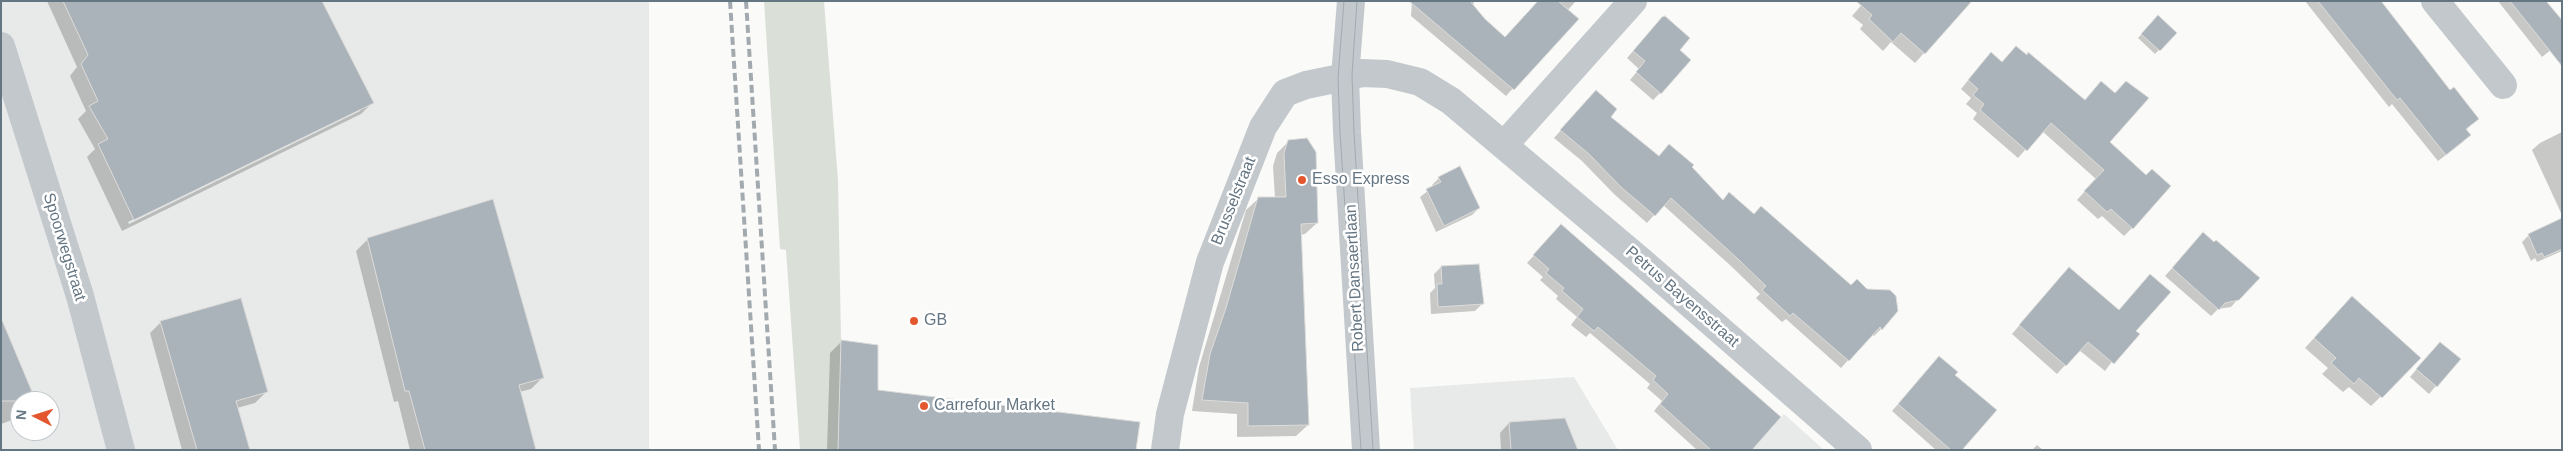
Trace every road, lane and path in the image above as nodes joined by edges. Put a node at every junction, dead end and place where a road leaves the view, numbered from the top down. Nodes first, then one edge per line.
1 (1351, 1) edge
2 (1633, 1) edge
3 (2435, 1) edge
4 (1, 46) edge
5 (1345, 76) junction
6 (2503, 85) dead end
7 (1504, 145) junction
8 (121, 450) edge
9 (1165, 450) edge
10 (1366, 450) edge
11 (1858, 450) edge

1 - 5 street
2 - 7 street
3 - 6 street
4 - 8 street, Spoorwegstraat
5 - 7 street, Petrus Bayensstraat
5 - 9 street, Brusselstraat
5 - 10 street, Robert Dansaertlaan
7 - 11 street, Petrus Bayensstraat

